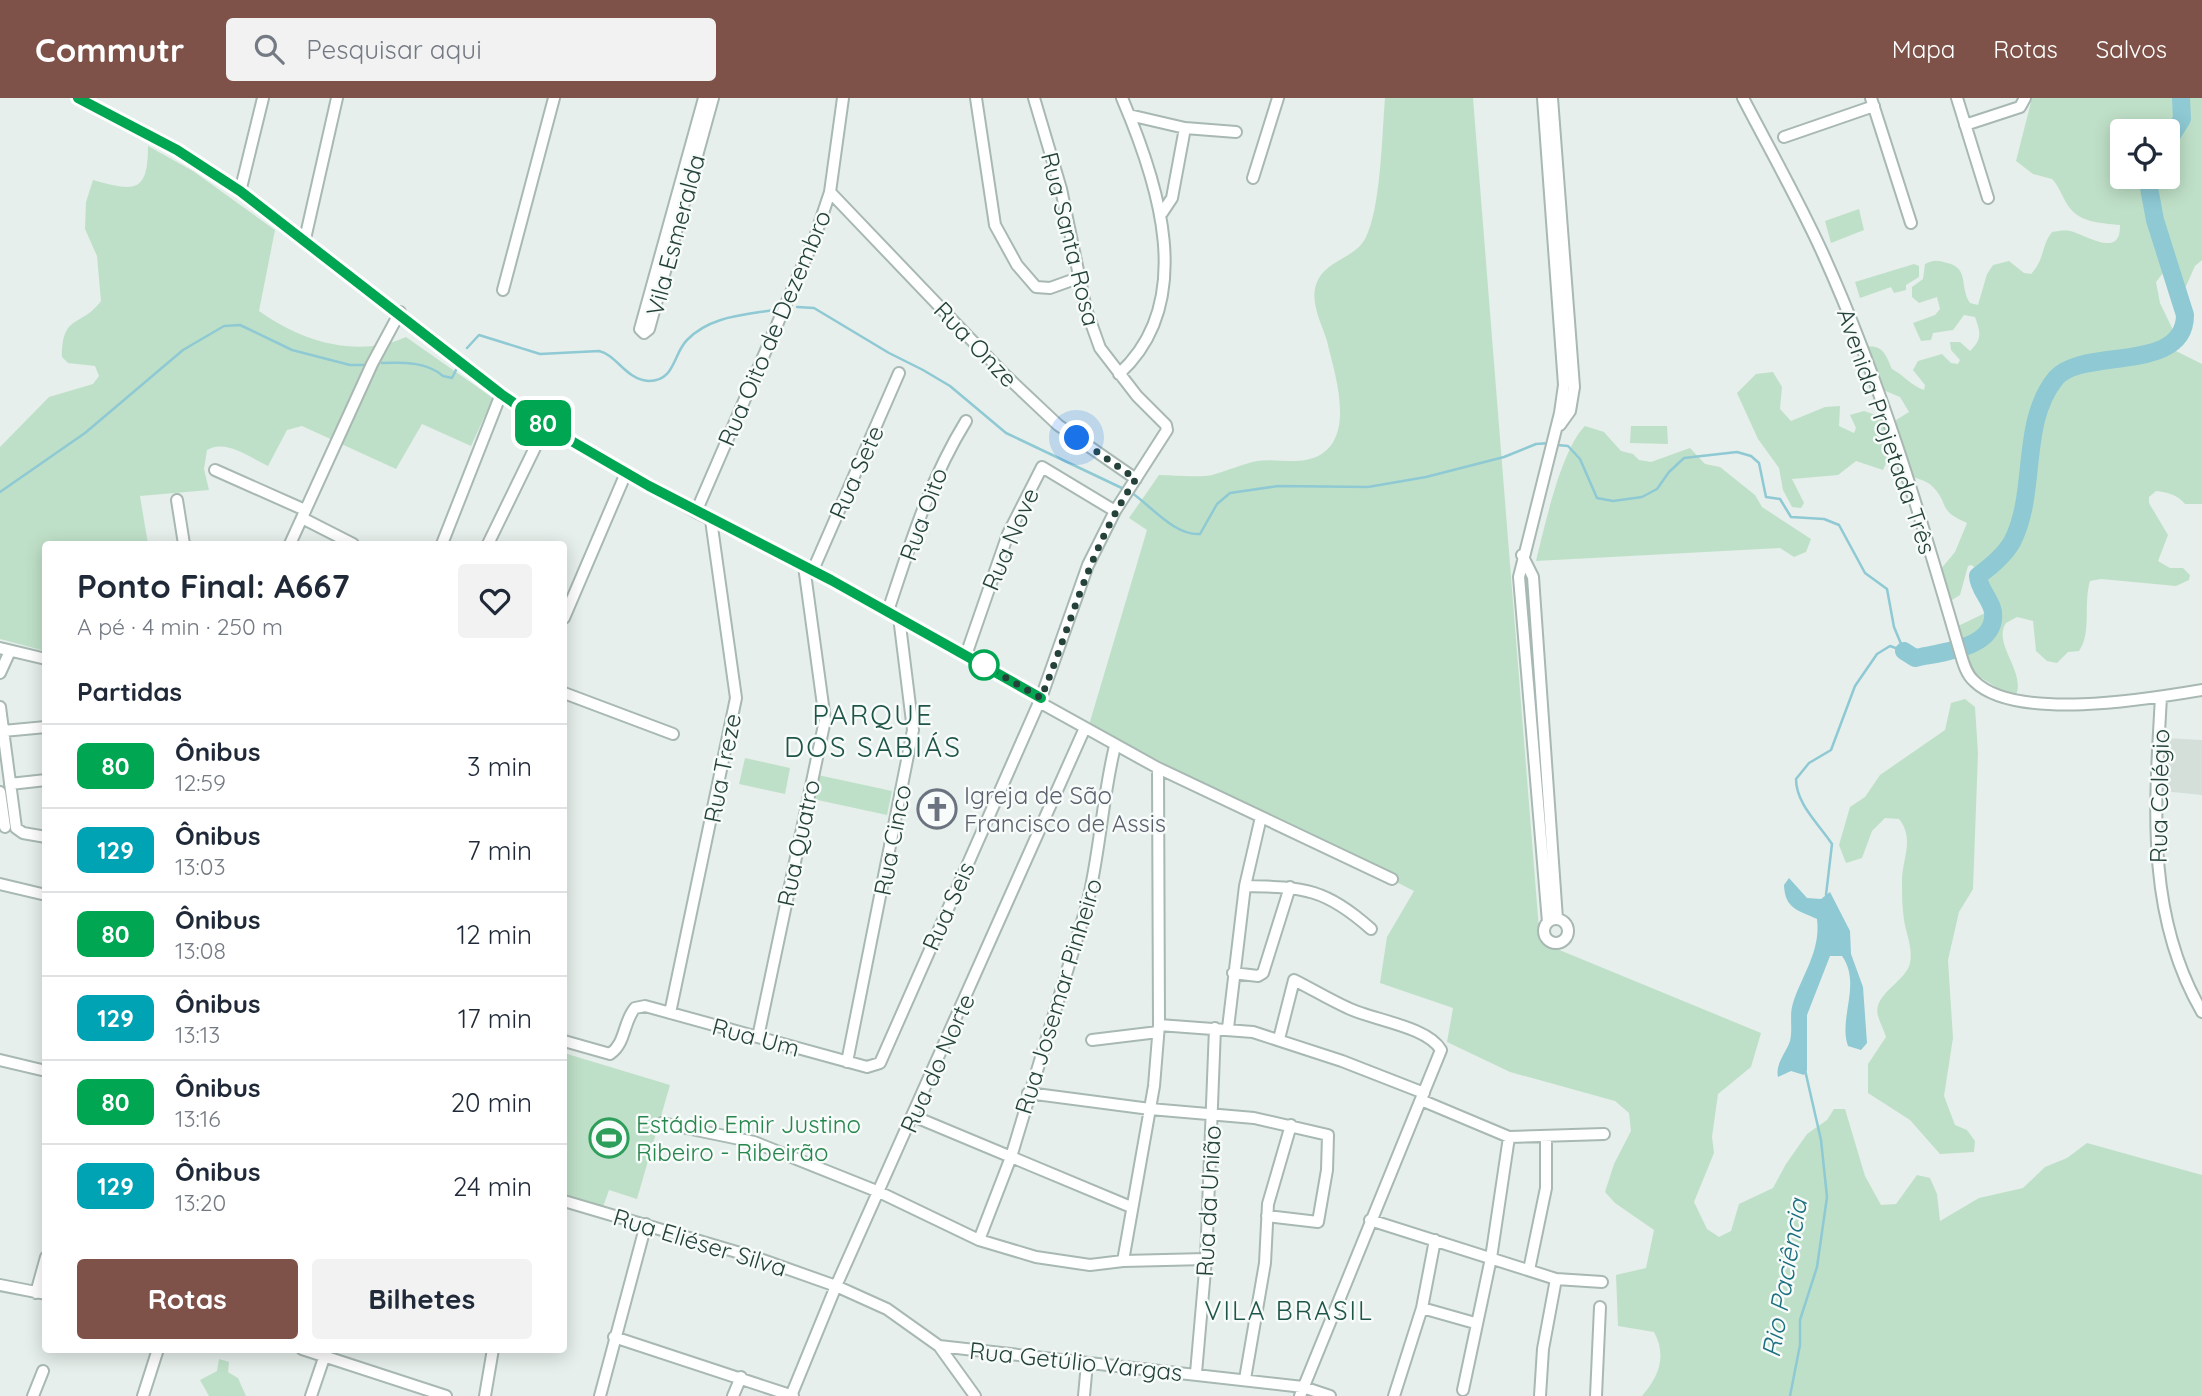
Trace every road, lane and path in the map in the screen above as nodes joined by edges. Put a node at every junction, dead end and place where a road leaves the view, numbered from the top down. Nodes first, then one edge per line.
1 (78, 98) edge
2 (263, 98) edge
3 (337, 98) edge
4 (554, 98) edge
5 (704, 98) edge
6 (713, 98) edge
7 (843, 98) edge
8 (976, 98) edge
9 (1034, 98) edge
10 (1122, 98) edge
11 (1278, 98) edge
12 (1543, 98) edge
13 (1552, 98) edge
14 (1743, 98) edge
15 (1957, 98) edge
16 (2025, 98) edge
17 (1872, 102) edge
18 (1129, 115) junction
19 (1965, 125) junction
20 (1185, 128) junction
21 (1236, 132) dead end
22 (1784, 137) dead end
23 (1553, 169) junction
24 (1253, 178) dead end
25 (240, 191) junction
26 (830, 192) junction
27 (1988, 198) dead end
28 (1162, 213) junction
29 (1911, 223) dead end
30 (305, 239) junction
31 (1078, 278) junction
32 (503, 290) dead end
33 (400, 312) junction
34 (899, 373) dead end
35 (1119, 374) junction
36 (501, 394) junction
37 (966, 421) dead end
38 (546, 425) junction
39 (215, 470) dead end
40 (626, 473) junction
41 (1134, 483) junction
42 (177, 500) dead end
43 (1115, 511) junction
44 (696, 512) junction
45 (303, 514) junction
46 (711, 520) junction
47 (184, 541) edge
48 (291, 541) edge
49 (348, 541) edge
50 (443, 541) edge
51 (489, 541) edge
52 (808, 568) junction
53 (567, 611) edge
54 (888, 611) junction
55 (899, 617) junction
56 (5, 649) edge
57 (966, 654) junction
58 (42, 659) edge
59 (0, 673) edge
60 (2202, 690) edge
61 (567, 694) edge
62 (2161, 697) junction
63 (1040, 700) junction
64 (0, 707) edge
65 (42, 727) edge
66 (1084, 730) junction
67 (3, 731) junction
68 (674, 734) dead end
69 (1115, 746) junction
70 (1158, 768) junction
71 (42, 780) edge
72 (10, 784) junction
73 (0, 800) edge
74 (1261, 817) junction
75 (5, 827) dead end
76 (42, 836) edge
77 (1392, 879) dead end
78 (0, 884) edge
79 (1245, 886) junction
80 (1290, 887) junction
81 (42, 894) edge
82 (1553, 920) dead end
83 (1371, 929) dead end
84 (1233, 973) junction
85 (2202, 1012) edge
86 (670, 1013) junction
87 (1158, 1028) junction
88 (1215, 1028) junction
89 (1228, 1028) junction
90 (758, 1037) junction
91 (1279, 1039) junction
92 (1092, 1040) dead end
93 (567, 1042) edge
94 (0, 1060) edge
95 (847, 1062) junction
96 (867, 1067) joint
97 (42, 1070) edge
98 (1028, 1093) junction
99 (1422, 1097) junction
100 (1150, 1109) junction
101 (1212, 1113) junction
102 (913, 1116) junction
103 (662, 1123) dead end
104 (1291, 1125) junction
105 (1604, 1134) dead end
106 (1508, 1137) junction
107 (1546, 1137) junction
108 (1011, 1157) junction
109 (879, 1192) junction
110 (567, 1202) edge
111 (1131, 1207) junction
112 (1267, 1216) junction
113 (1370, 1220) junction
114 (646, 1224) junction
115 (979, 1240) junction
116 (1435, 1240) junction
117 (1491, 1258) junction
118 (1206, 1259) junction
119 (1123, 1261) junction
120 (1529, 1270) junction
121 (1556, 1279) junction
122 (1602, 1282) dead end
123 (0, 1285) edge
124 (836, 1286) junction
125 (41, 1293) edge
126 (1601, 1307) dead end
127 (1422, 1308) junction
128 (1475, 1323) junction
129 (614, 1337) junction
130 (939, 1346) junction
131 (157, 1353) edge
132 (326, 1353) edge
133 (329, 1353) edge
134 (492, 1353) edge
135 (1087, 1363) junction
136 (43, 1371) dead end
137 (1196, 1373) junction
138 (741, 1377) junction
139 (1245, 1379) junction
140 (1463, 1390) dead end
141 (1301, 1391) edge
142 (33, 1396) edge
143 (143, 1396) edge
144 (311, 1396) edge
145 (446, 1396) edge
146 (485, 1396) edge
147 (600, 1396) edge
148 (733, 1396) edge
149 (792, 1396) edge
150 (975, 1396) edge
151 (1084, 1396) edge
152 (1330, 1396) edge
153 (1394, 1396) edge
154 (1540, 1396) edge
155 (1596, 1396) edge

1 - 25 street
2 - 25 street
3 - 30 street
4 - 32 street
5 - 6 street, Vila Esmeralda
7 - 26 street, Rua Oito de Dezembro
8 - 31 street
9 - 31 street, Rua Santa Rosa
10 - 18 street
11 - 24 street
12 - 23 street
13 - 23 street
14 - 62 street, Avenida Projetada Três
15 - 19 street
16 - 19 street
17 - 22 street
17 - 29 street
18 - 20 street
18 - 28 street
19 - 27 street
20 - 21 street
20 - 28 street
23 - 82 street
25 - 30 street
26 - 41 street, Rua Onze
26 - 44 street, Rua Oito de Dezembro
28 - 35 street
30 - 33 street
31 - 35 street, Rua Santa Rosa
33 - 36 street
33 - 45 street
34 - 52 street, Rua Sete
35 - 41 street, Rua Santa Rosa
36 - 38 street
36 - 50 street
37 - 54 street, Rua Oito
38 - 40 street
38 - 51 street
39 - 45 street
40 - 44 street
40 - 53 street
41 - 43 street, Rua Seis
42 - 47 street
43 - 57 street, Rua Nove
43 - 63 street, Rua Seis
44 - 46 street
45 - 48 street
45 - 49 street
46 - 52 street
46 - 86 street, Rua Treze
52 - 54 street
52 - 90 street, Rua Quatro
54 - 55 street
55 - 57 street
55 - 95 street, Rua Cinco
56 - 58 street
56 - 59 street
57 - 63 street
60 - 62 street, Avenida Projetada Três
61 - 68 street
62 - 85 street, Rua Colégio
63 - 66 street
63 - 96 street, Rua Seis
64 - 67 street
65 - 67 street
66 - 69 street
66 - 102 street, Rua do Norte
67 - 72 street
69 - 70 street
69 - 98 street, Rua Josemar Pinheiro
70 - 74 street
70 - 87 street
71 - 72 street
72 - 76 street
73 - 75 street
74 - 77 street
74 - 79 street
78 - 81 street
79 - 80 street
79 - 84 street
80 - 83 street
80 - 84 street
84 - 89 street
86 - 90 street, Rua Um
86 - 93 street, Rua Um
87 - 88 street
87 - 92 street
87 - 100 street
88 - 89 street
88 - 101 street, Rua da União
89 - 91 street
90 - 95 street, Rua Um
91 - 99 street
91 - 99 street
94 - 97 street
95 - 96 street, Rua Um
98 - 100 street
98 - 108 street, Rua Josemar Pinheiro
99 - 106 street
99 - 113 street
100 - 101 street
100 - 111 street
101 - 104 street
101 - 118 street, Rua da União
102 - 108 street
102 - 109 street, Rua do Norte
103 - 109 street
104 - 112 street
104 - 112 street
105 - 107 street
106 - 107 street
106 - 117 street
107 - 120 street
108 - 111 street
108 - 115 street, Rua Josemar Pinheiro
109 - 115 street
109 - 124 street, Rua do Norte
110 - 114 street, Rua Eliéser Silva
111 - 119 street
112 - 139 street
113 - 116 street
113 - 141 street
114 - 124 street, Rua Eliéser Silva
114 - 129 street
115 - 119 street
116 - 117 street
116 - 127 street
117 - 120 street
117 - 128 street
118 - 119 street
118 - 137 street, Rua da União
120 - 121 street
121 - 122 street
121 - 154 street
123 - 125 street
124 - 130 street, Rua Getúlio Vargas
124 - 149 street, Rua do Norte
126 - 155 street
127 - 128 street
127 - 153 street
128 - 140 street
129 - 138 street
129 - 147 street
130 - 135 street, Rua Getúlio Vargas
130 - 150 street
131 - 143 street
132 - 144 street
133 - 145 street
134 - 146 street
135 - 137 street, Rua Getúlio Vargas
135 - 151 street
136 - 142 street
137 - 139 street, Rua Getúlio Vargas
138 - 148 street
138 - 149 street
139 - 141 street, Rua Getúlio Vargas
141 - 152 street, Rua Getúlio Vargas

